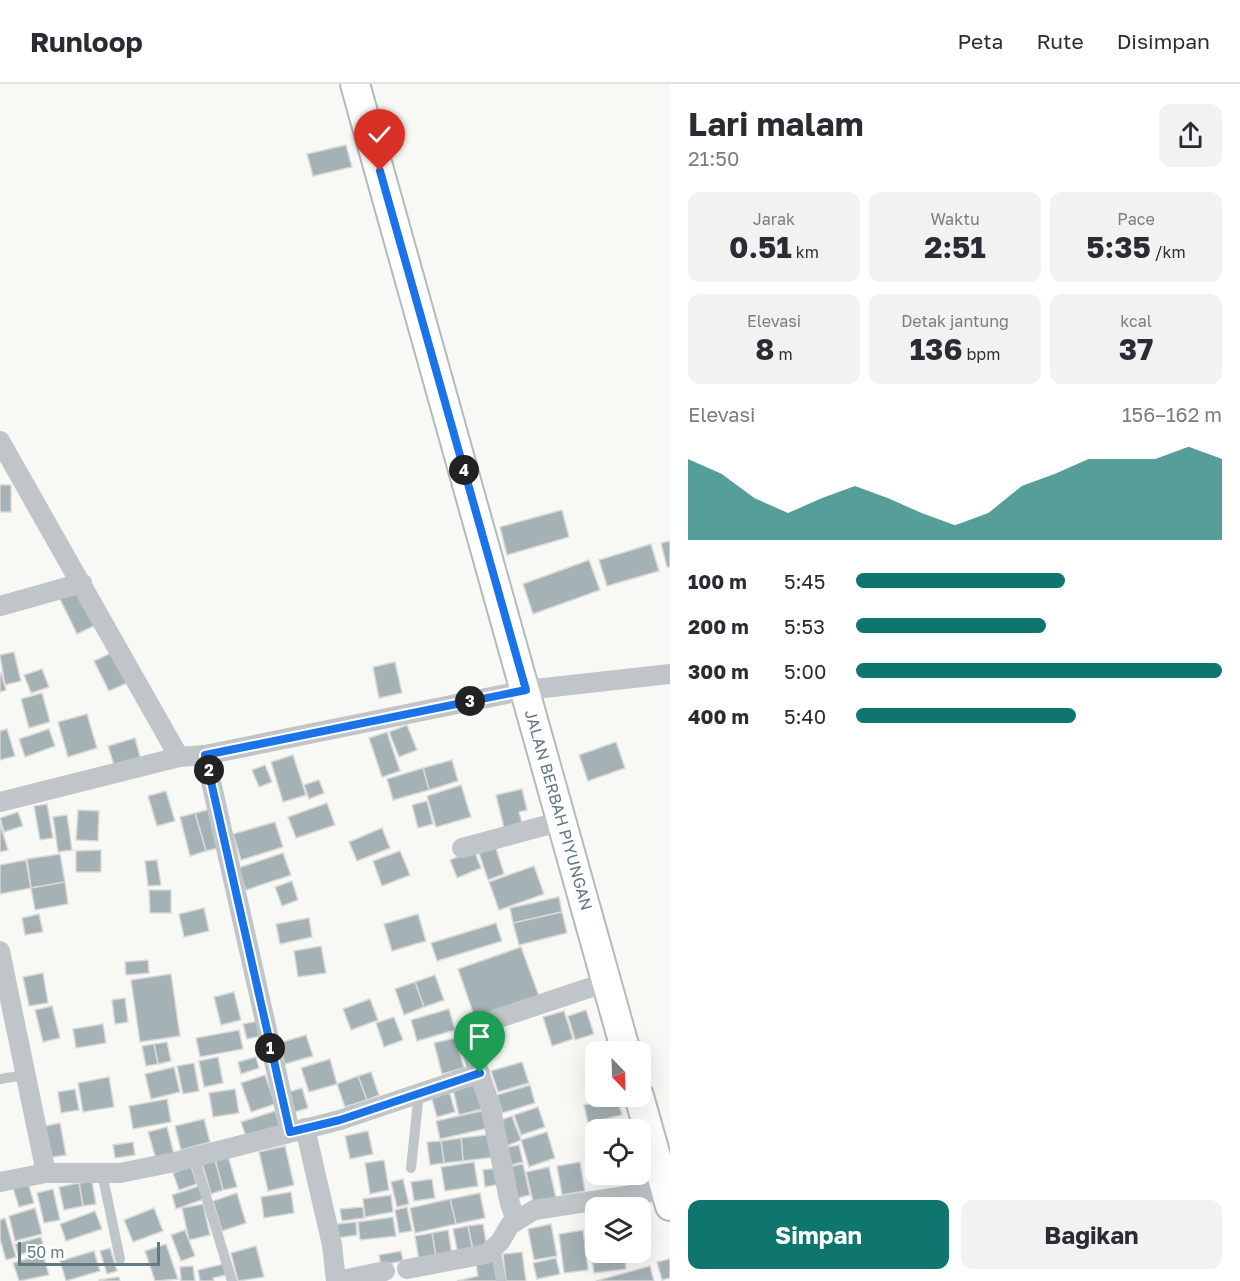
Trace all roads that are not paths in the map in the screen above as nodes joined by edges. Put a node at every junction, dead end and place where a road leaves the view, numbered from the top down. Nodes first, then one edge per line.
1 (355, 84) edge
2 (0, 441) edge
3 (82, 583) junction
4 (0, 606) edge
5 (670, 674) edge
6 (526, 690) junction
7 (205, 755) junction
8 (179, 757) junction
9 (0, 802) edge
10 (562, 821) junction
11 (462, 848) dead end
12 (0, 951) edge
13 (607, 982) junction
14 (623, 1041) edge
15 (480, 1073) junction
16 (25, 1075) junction
17 (0, 1079) edge
18 (419, 1092) junction
19 (642, 1107) edge
20 (297, 1130) junction
21 (194, 1157) junction
22 (411, 1168) dead end
23 (46, 1173) junction
24 (102, 1173) junction
25 (0, 1182) edge
26 (668, 1198) edge
27 (516, 1220) junction
28 (495, 1247) junction
29 (120, 1258) dead end
30 (400, 1273) edge
31 (232, 1281) edge
32 (336, 1281) edge
33 (501, 1281) edge

1 - 6 street, JALAN BERBAH PIYUNGAN
2 - 3 street
3 - 4 street
3 - 8 street
5 - 6 street
6 - 7 street
6 - 10 street, JALAN BERBAH PIYUNGAN
7 - 8 street
7 - 20 street
8 - 9 street
10 - 11 street
10 - 13 street, JALAN BERBAH PIYUNGAN
12 - 16 street
13 - 14 street, JALAN BERBAH PIYUNGAN
13 - 15 street
15 - 18 street
15 - 27 street
16 - 17 lane
16 - 23 street
18 - 20 street
18 - 22 lane
19 - 26 street
20 - 21 street
20 - 32 street
21 - 24 street
21 - 31 lane
23 - 24 street
23 - 25 street
24 - 29 lane
26 - 27 street
27 - 28 street
28 - 30 street
28 - 33 lane
30 - 32 street

